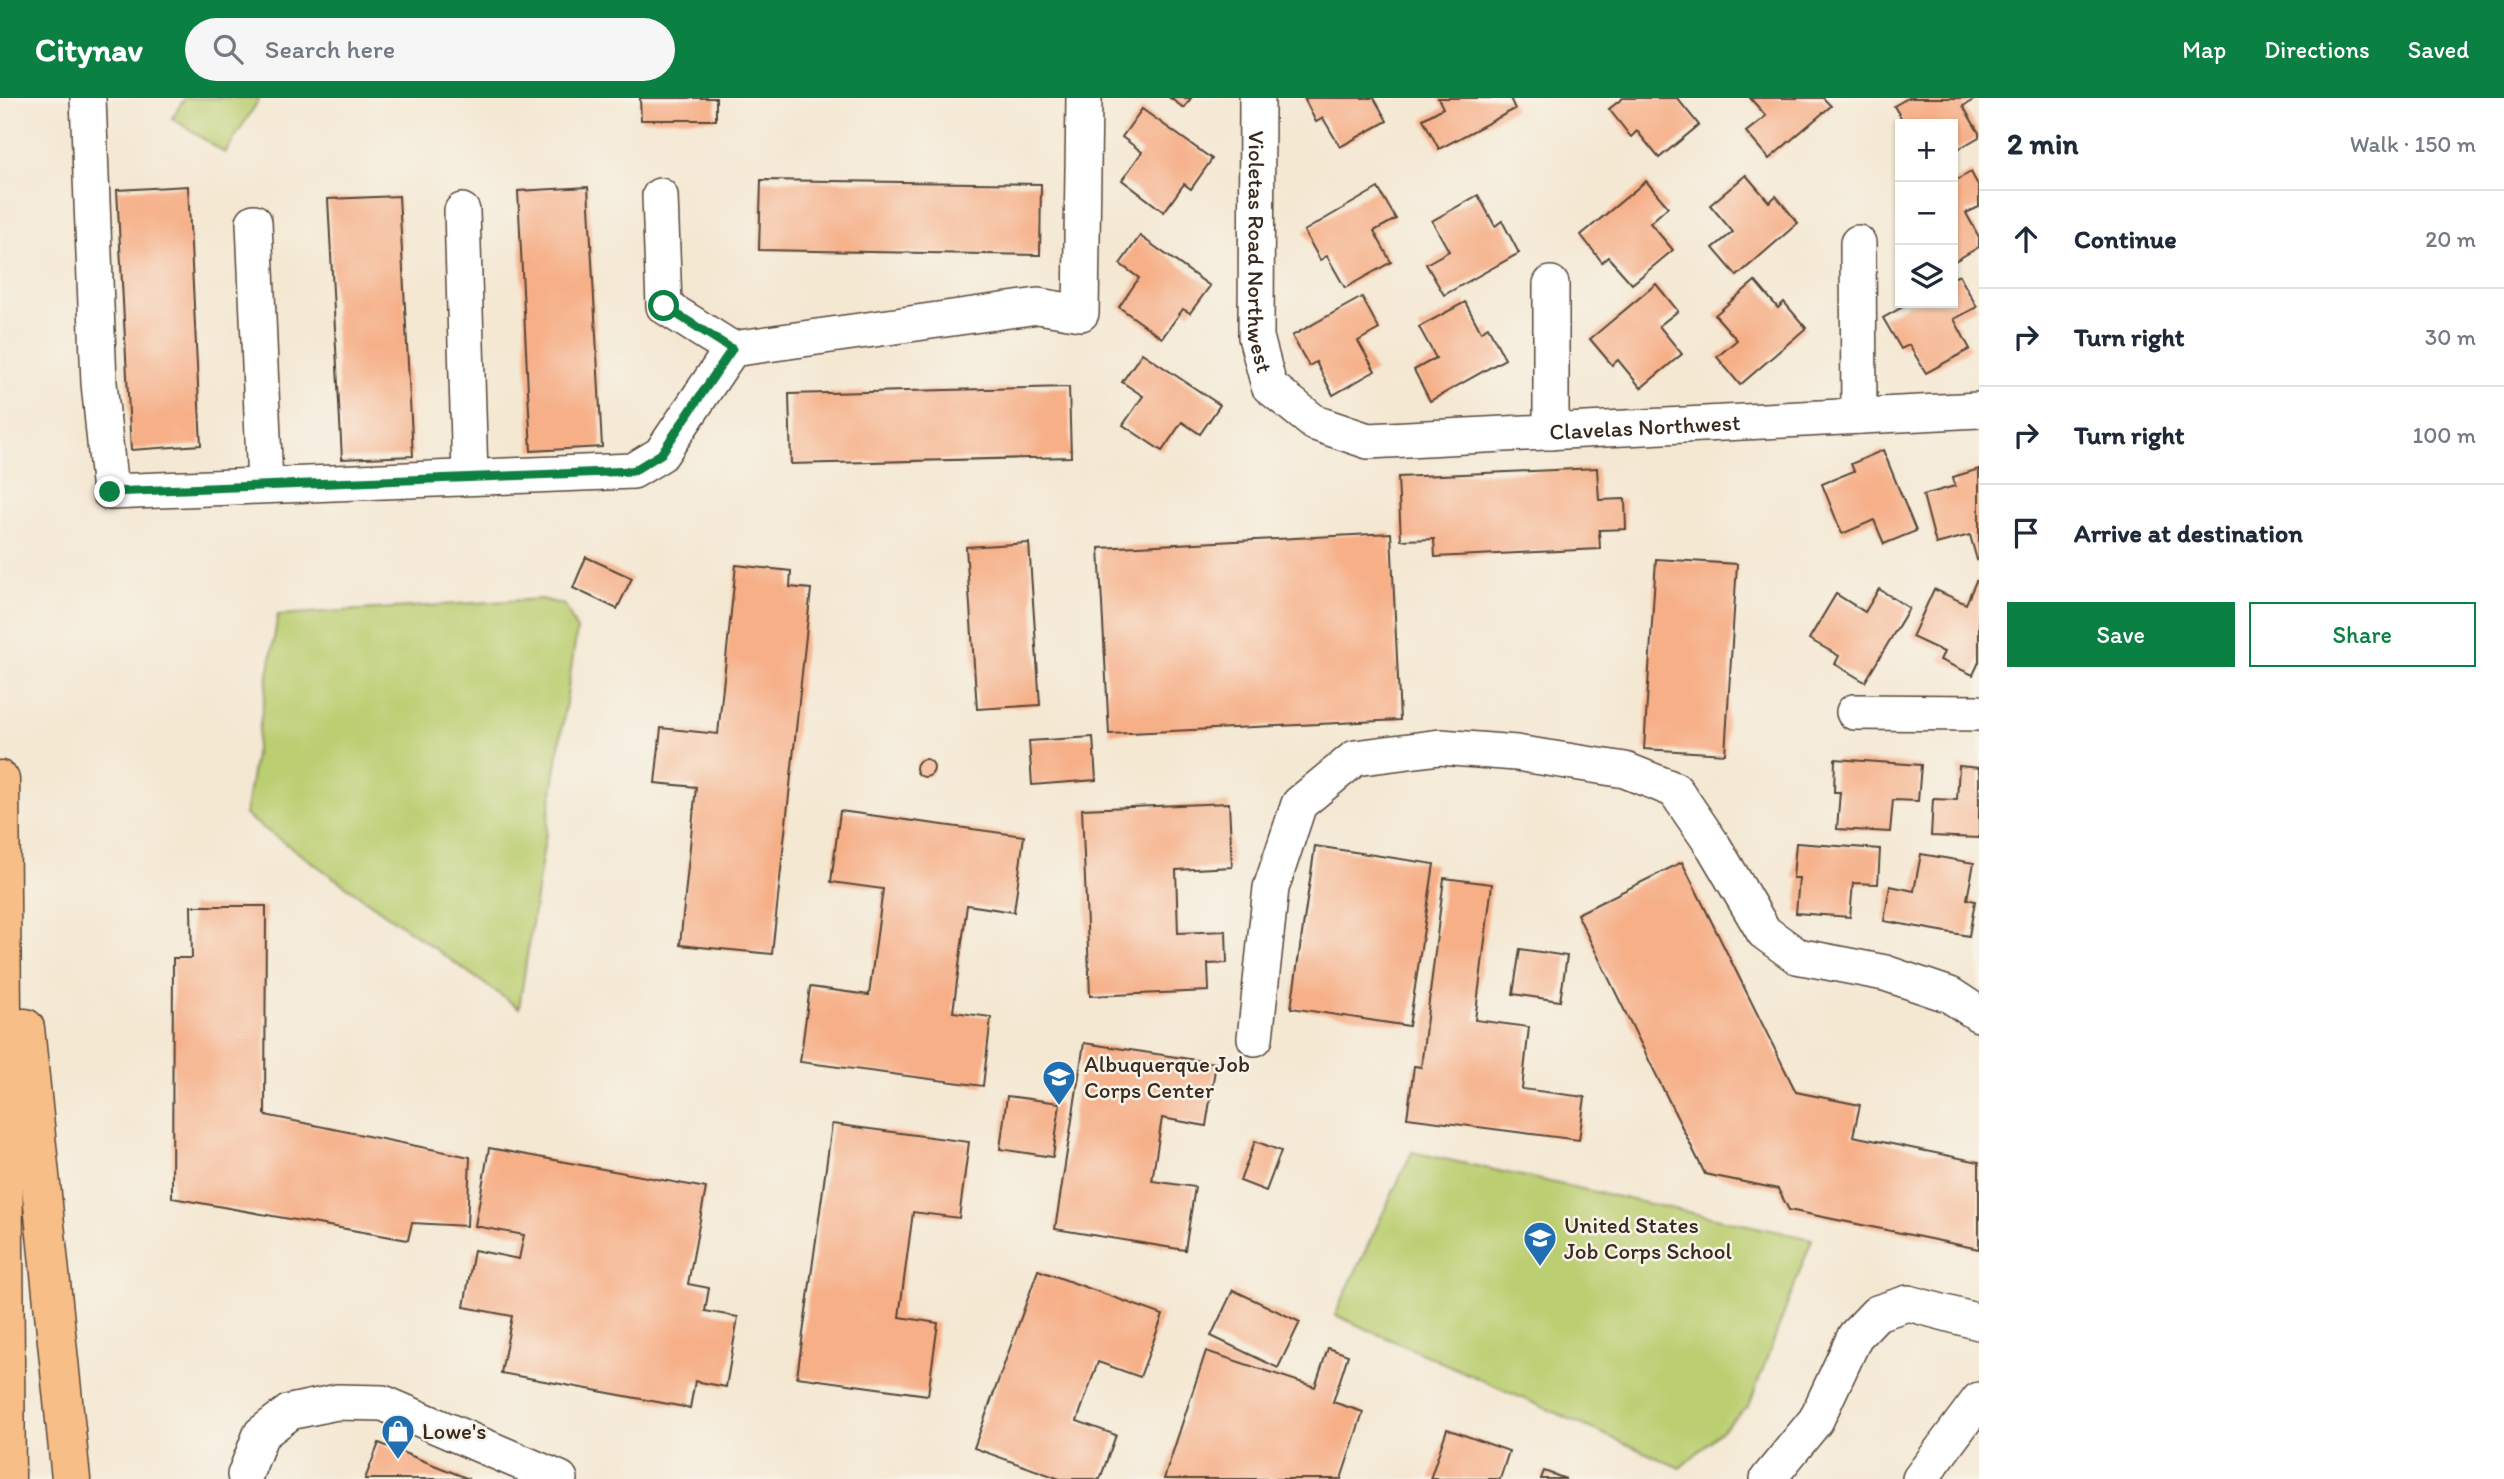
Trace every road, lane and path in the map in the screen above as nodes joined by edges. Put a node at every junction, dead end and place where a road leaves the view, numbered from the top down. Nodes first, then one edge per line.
1 (88, 98) edge
2 (1084, 98) edge
3 (1257, 98) edge
4 (660, 196) dead end
5 (462, 211) dead end
6 (254, 222) dead end
7 (1858, 243) dead end
8 (1551, 284) dead end
9 (732, 349) junction
10 (1979, 410) edge
11 (1858, 416) junction
12 (1315, 423) joint
13 (1551, 432) junction
14 (470, 476) junction
15 (265, 485) junction
16 (1854, 712) dead end
17 (1979, 713) edge
18 (1, 789) edge
19 (1979, 1014) edge
20 (1255, 1038) dead end
21 (1979, 1322) edge
22 (1979, 1400) edge
23 (245, 1475) dead end
24 (6, 1479) edge
25 (71, 1479) edge
26 (560, 1479) edge
27 (1768, 1479) edge
28 (1920, 1479) edge

1 - 15 street
2 - 9 street
3 - 12 street, Violetas Road Northwest
4 - 9 street
5 - 14 street
6 - 15 street
7 - 11 street
8 - 13 street
9 - 14 street
10 - 11 street, Clavelas Northwest
11 - 13 street, Clavelas Northwest
12 - 13 street, Clavelas Northwest
14 - 15 street
16 - 17 street
18 - 24 highway
18 - 25 highway
19 - 20 street
21 - 27 street
22 - 28 street
23 - 26 street

